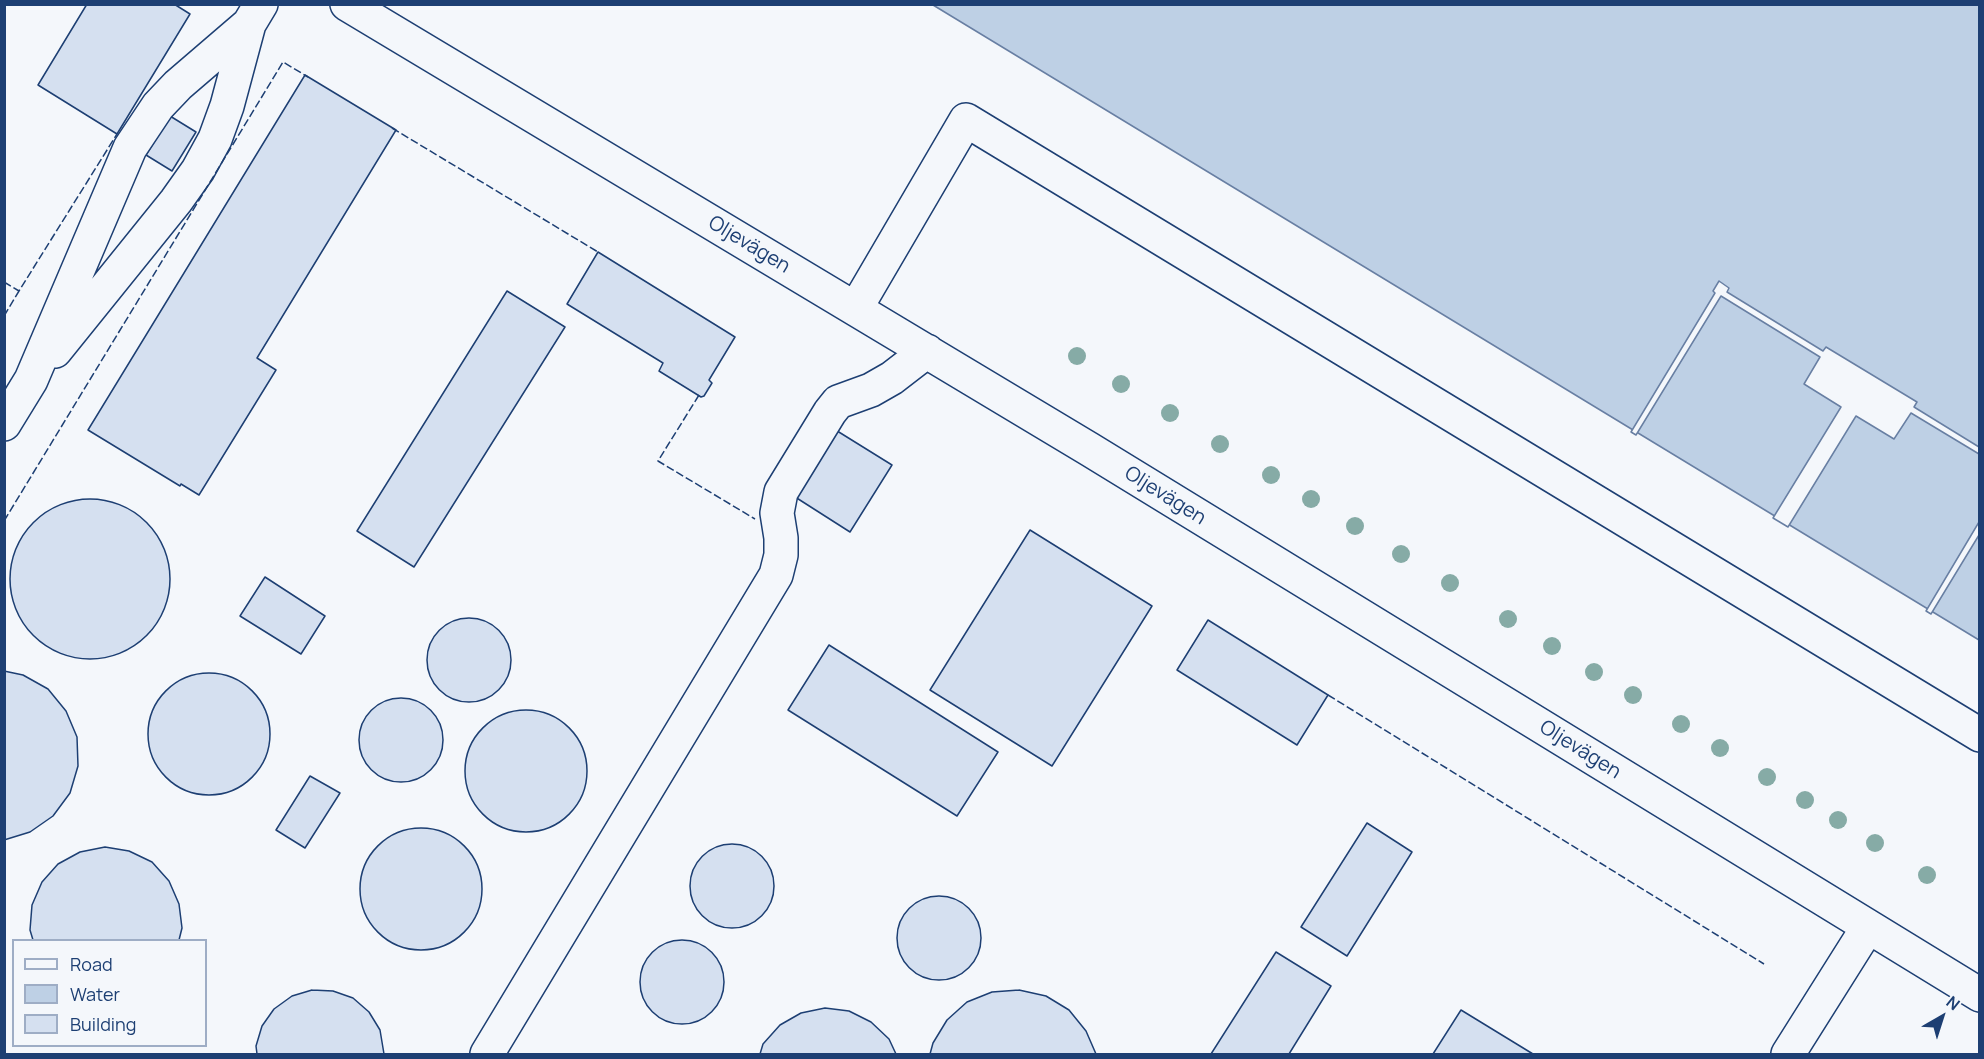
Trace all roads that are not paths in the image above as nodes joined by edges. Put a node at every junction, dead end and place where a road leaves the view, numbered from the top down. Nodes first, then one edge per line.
1 (347, 4) edge
2 (255, 14) edge
3 (856, 308) junction
4 (927, 351) junction
5 (31, 380) junction
6 (4, 424) edge
7 (1980, 735) edge
8 (1868, 927) junction
9 (1980, 995) edge
10 (487, 1054) edge
11 (1788, 1054) edge

1 - 3 street, Oljevägen
2 - 5 street
2 - 5 street
3 - 4 street, Oljevägen
3 - 7 street
4 - 8 street, Oljevägen
4 - 10 street
5 - 6 street
8 - 9 street, Oljevägen
8 - 11 street

